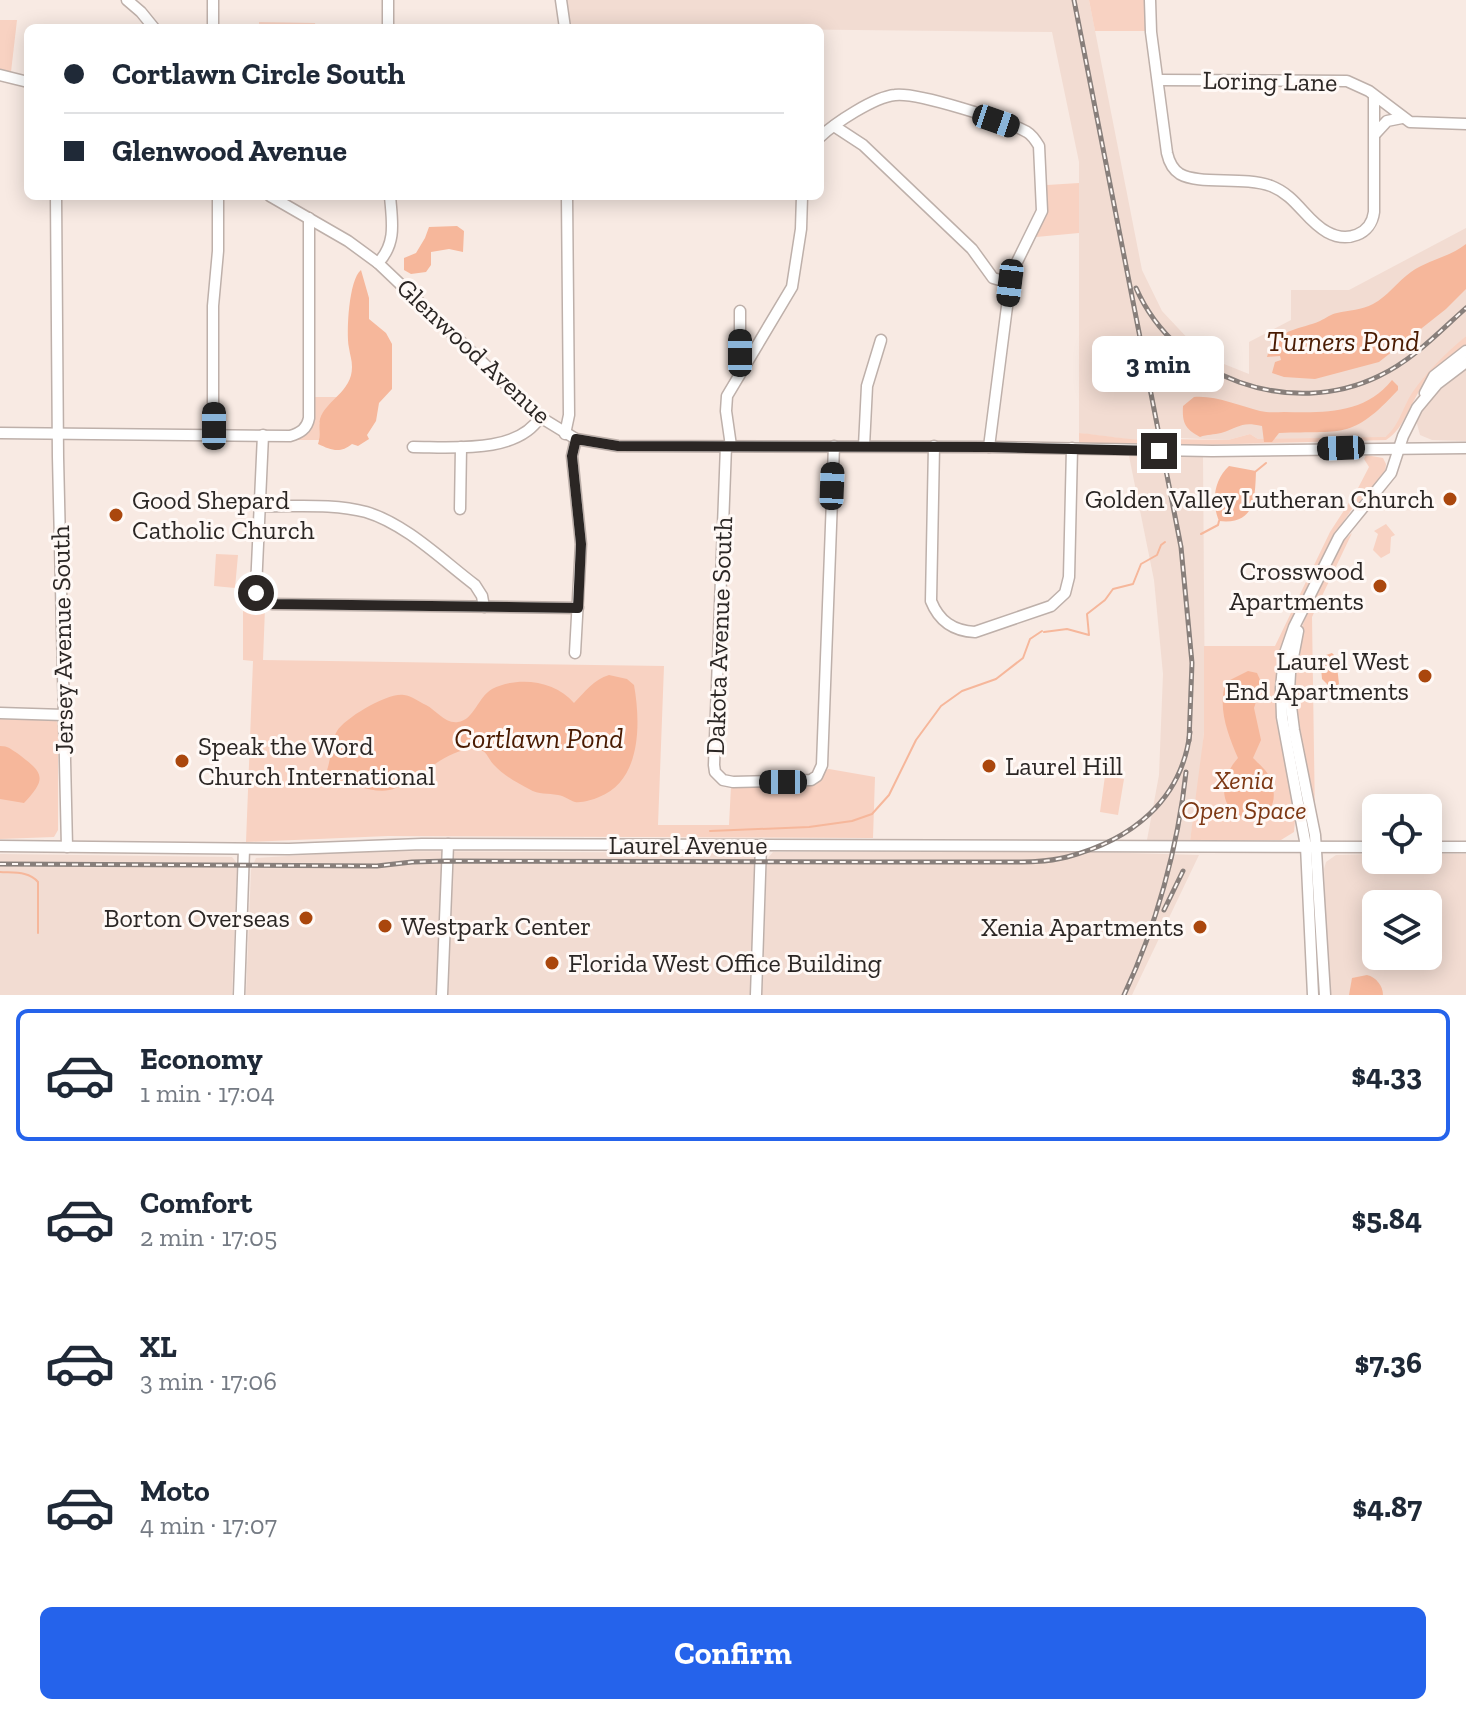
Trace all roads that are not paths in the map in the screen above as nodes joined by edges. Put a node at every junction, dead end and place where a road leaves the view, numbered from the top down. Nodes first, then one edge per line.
1 (127, 0) edge
2 (213, 0) edge
3 (388, 0) edge
4 (561, 0) edge
5 (1150, 0) edge
6 (150, 24) edge
7 (213, 24) edge
8 (388, 24) edge
9 (564, 24) edge
10 (0, 75) edge
11 (1158, 80) junction
12 (24, 81) edge
13 (1374, 96) junction
14 (1402, 118) junction
15 (1466, 124) edge
16 (834, 126) junction
17 (824, 134) edge
18 (1374, 135) junction
19 (56, 200) edge
20 (218, 200) edge
21 (277, 200) edge
22 (390, 200) edge
23 (567, 200) edge
24 (802, 200) edge
25 (309, 218) junction
26 (378, 263) junction
27 (1010, 283) junction
28 (740, 311) dead end
29 (881, 340) dead end
30 (1466, 351) edge
31 (1466, 362) edge
32 (745, 364) junction
33 (1423, 398) junction
34 (540, 417) junction
35 (0, 433) edge
36 (58, 433) junction
37 (213, 434) junction
38 (565, 434) junction
39 (263, 435) junction
40 (576, 439) junction
41 (729, 446) junction
42 (834, 446) junction
43 (864, 446) junction
44 (934, 446) junction
45 (413, 447) dead end
46 (461, 447) junction
47 (989, 447) junction
48 (1072, 448) junction
49 (1400, 448) junction
50 (1466, 448) edge
51 (260, 506) junction
52 (460, 509) dead end
53 (484, 607) junction
54 (578, 608) junction
55 (575, 653) dead end
56 (0, 713) edge
57 (64, 715) junction
58 (448, 844) junction
59 (761, 845) junction
60 (0, 846) edge
61 (1311, 846) junction
62 (67, 847) junction
63 (1362, 847) edge
64 (1442, 847) edge
65 (1466, 847) edge
66 (244, 849) junction
67 (239, 995) edge
68 (442, 995) edge
69 (756, 995) edge
70 (1313, 995) edge
71 (1325, 995) edge

1 - 6 street
2 - 7 street
3 - 8 street
4 - 9 street
5 - 11 street
10 - 12 street
11 - 13 street, Loring Lane
11 - 18 street
13 - 14 street, Loring Lane
13 - 18 street
14 - 15 street
14 - 18 street
16 - 17 street
16 - 27 street
16 - 27 street
19 - 36 street, Jersey Avenue South
20 - 37 street
21 - 25 street, Glenwood Avenue
22 - 26 street
23 - 38 street
24 - 32 street, Dakota Avenue South
25 - 26 street, Glenwood Avenue
25 - 39 street
26 - 34 street, Glenwood Avenue
27 - 47 street
28 - 32 street
29 - 43 street
30 - 33 street
31 - 33 street
32 - 41 street, Dakota Avenue South
33 - 49 street
34 - 38 street, Glenwood Avenue
34 - 46 street
35 - 36 street
36 - 37 street
36 - 57 street, Jersey Avenue South
37 - 39 street
38 - 40 street, Glenwood Avenue
39 - 51 street
40 - 41 street, Glenwood Avenue
40 - 54 street
41 - 42 street, Glenwood Avenue
41 - 42 street, Dakota Avenue South
42 - 43 street, Glenwood Avenue
43 - 44 street, Glenwood Avenue
44 - 47 street, Glenwood Avenue
44 - 48 street
45 - 46 street
46 - 52 street
47 - 48 street, Glenwood Avenue
48 - 49 street, Glenwood Avenue
49 - 50 street, Glenwood Avenue
49 - 61 street
51 - 53 street
51 - 53 street
53 - 54 street
54 - 55 street
56 - 57 street
57 - 62 street, Jersey Avenue South
58 - 59 street, Laurel Avenue
58 - 66 street, Laurel Avenue
58 - 68 street
59 - 61 street, Laurel Avenue
59 - 69 street
60 - 62 street, Laurel Avenue
61 - 63 street, Laurel Avenue
61 - 70 street
61 - 71 street
62 - 66 street, Laurel Avenue
64 - 65 street
66 - 67 street

